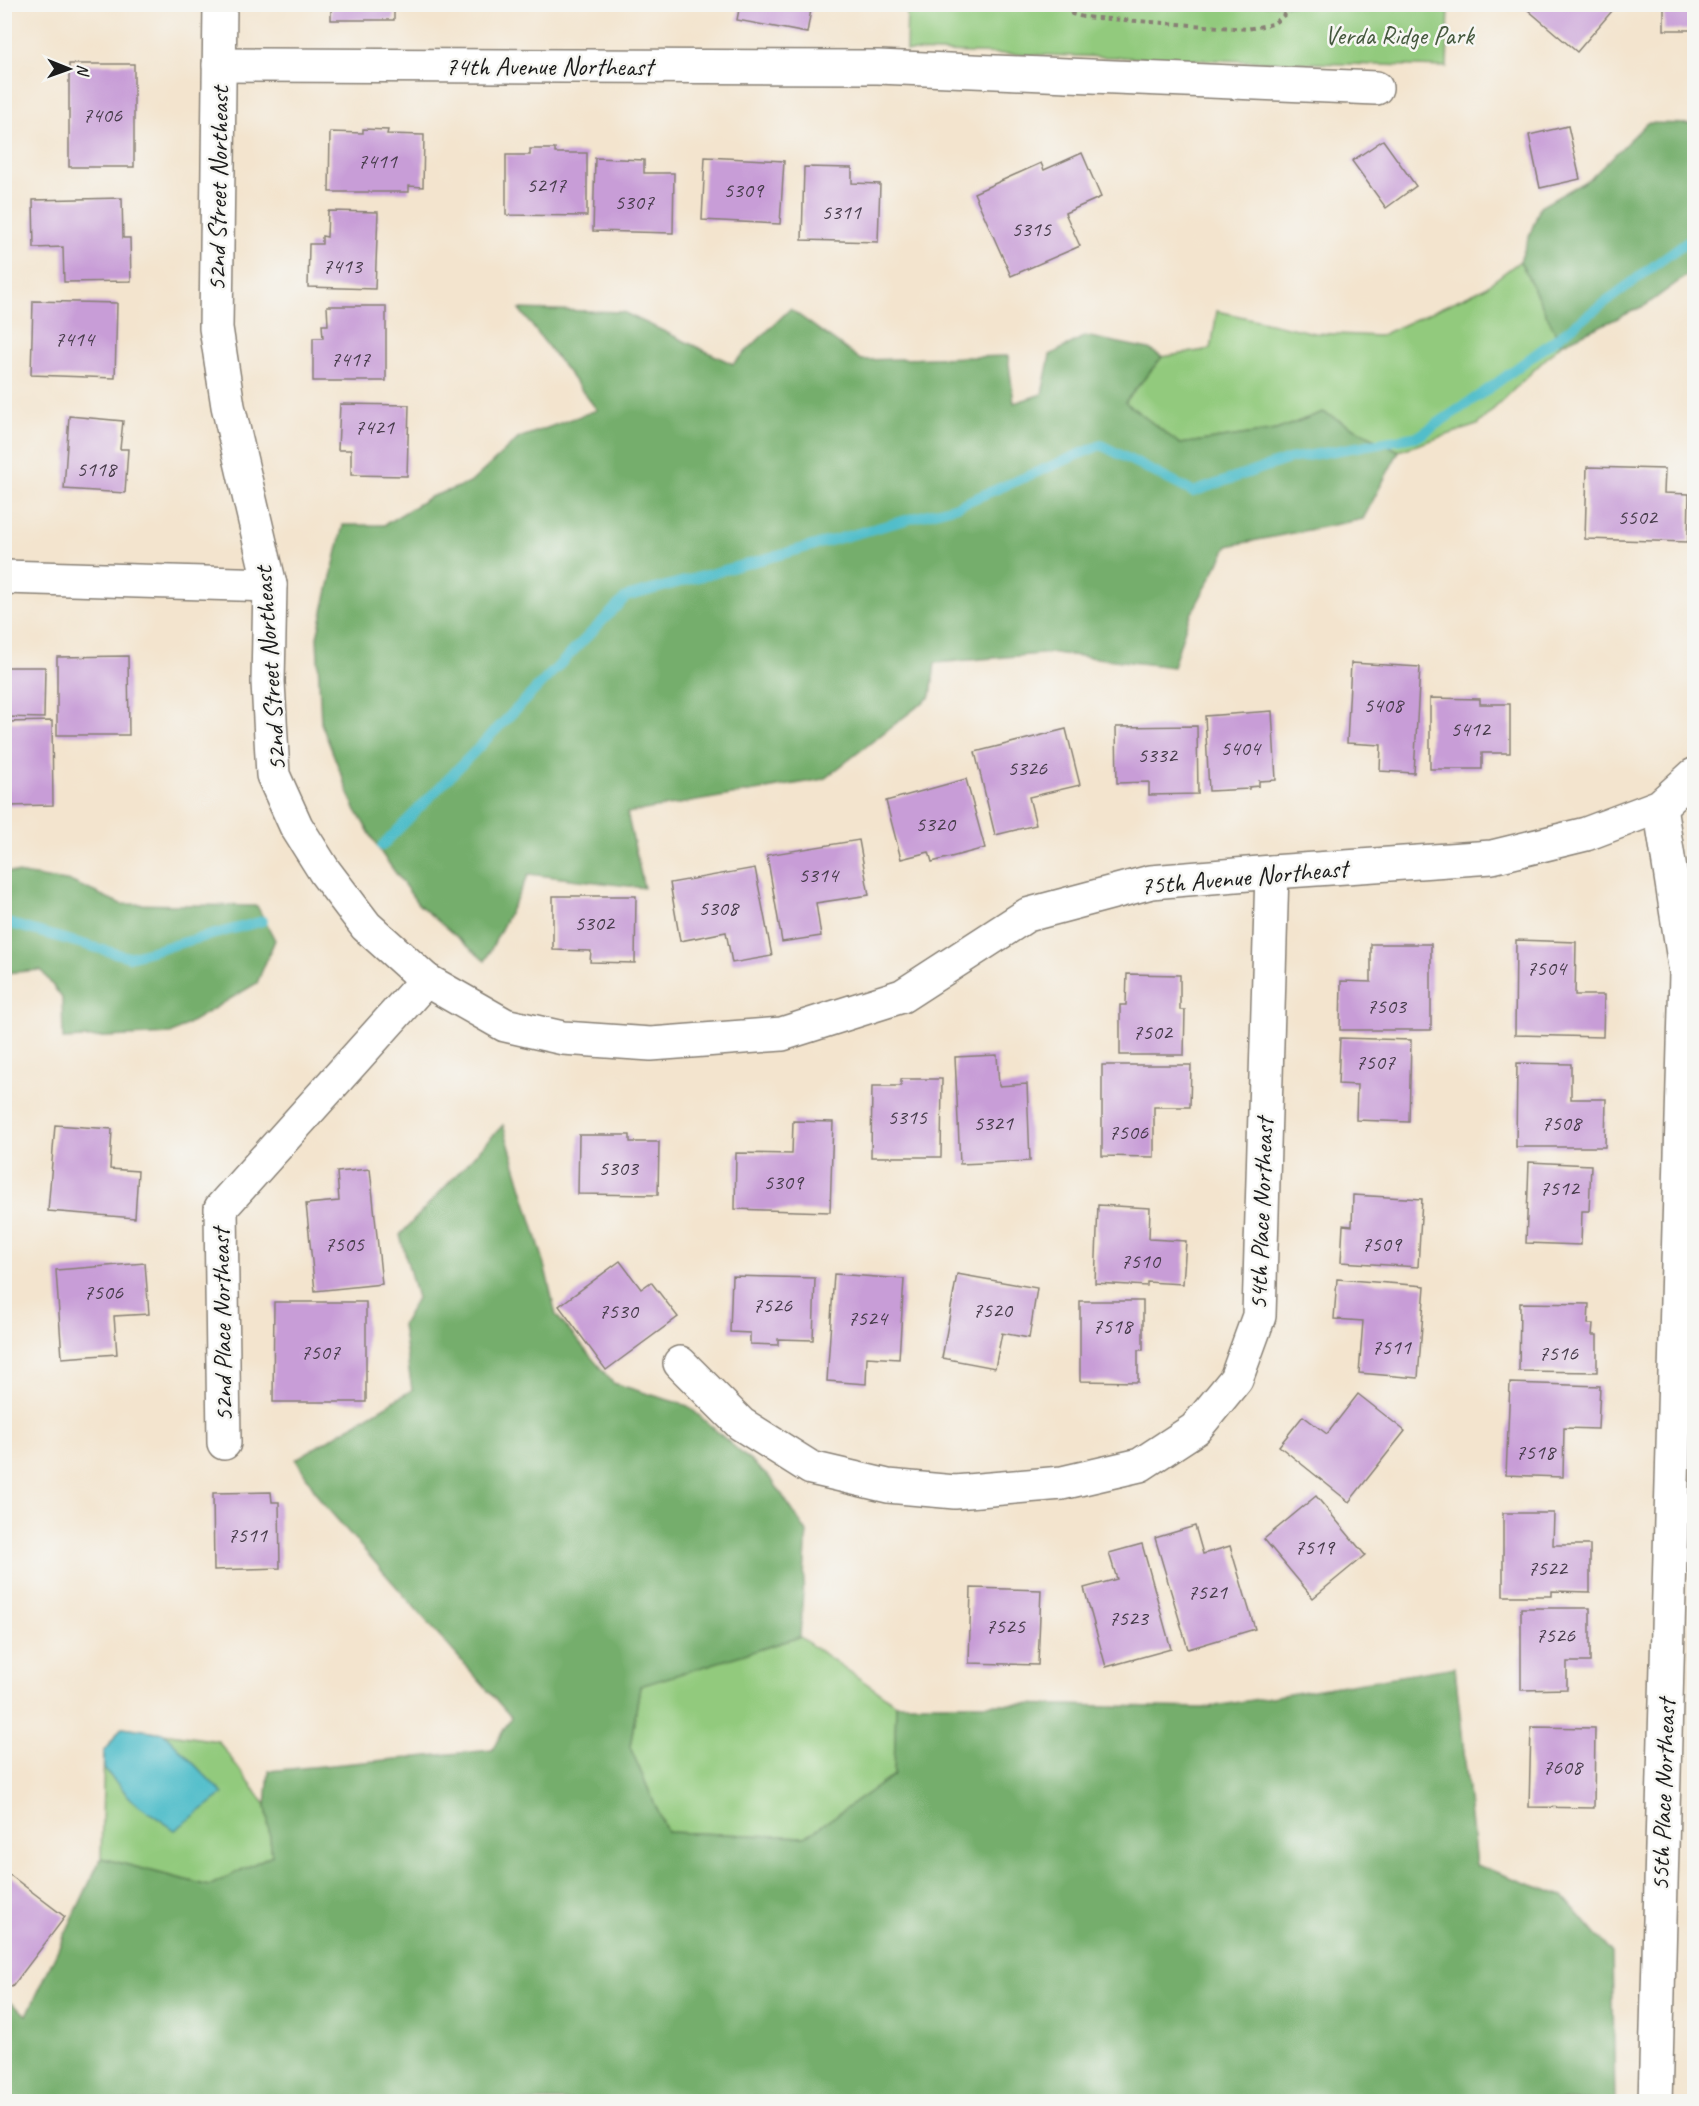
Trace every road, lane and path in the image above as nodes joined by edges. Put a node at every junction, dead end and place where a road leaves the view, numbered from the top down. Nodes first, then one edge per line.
1 (220, 4) edge
2 (1068, 4) edge
3 (1298, 4) edge
4 (219, 65) junction
5 (1376, 88) dead end
6 (4, 577) edge
7 (270, 585) junction
8 (1695, 775) edge
9 (1660, 806) junction
10 (1272, 872) junction
11 (426, 980) junction
12 (680, 1363) dead end
13 (224, 1443) dead end
14 (1655, 2102) edge

1 - 4 street, 52nd Street Northeast
2 - 3 path
4 - 5 street, 74th Avenue Northeast
4 - 7 street, 52nd Street Northeast
6 - 7 street
7 - 11 street, 52nd Street Northeast
8 - 9 street, 75th Avenue Northeast
9 - 10 street, 75th Avenue Northeast
9 - 14 street, 55th Place Northeast
10 - 11 street, 75th Avenue Northeast
10 - 12 street, 54th Place Northeast
11 - 13 street, 52nd Place Northeast

